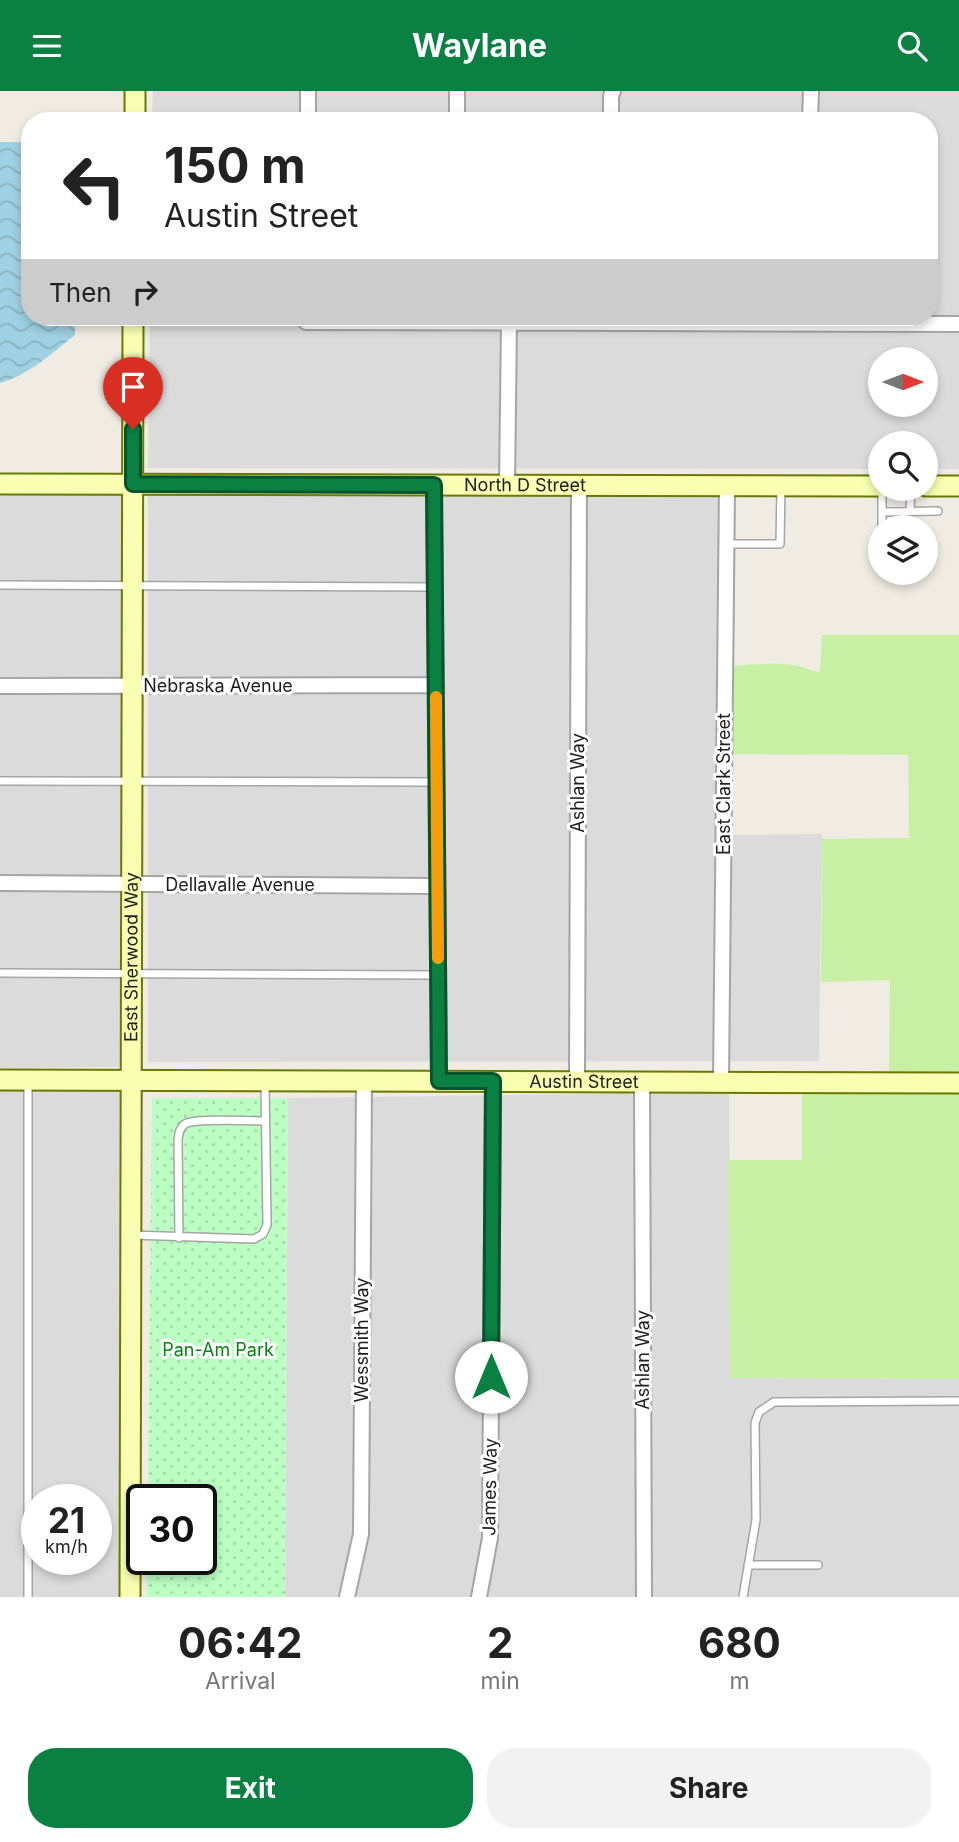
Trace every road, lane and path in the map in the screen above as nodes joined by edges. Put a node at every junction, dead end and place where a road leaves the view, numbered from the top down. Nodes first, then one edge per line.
1 (135, 91) edge
2 (308, 91) edge
3 (457, 91) edge
4 (613, 91) edge
5 (811, 91) edge
6 (135, 112) edge
7 (308, 112) edge
8 (457, 112) edge
9 (612, 112) edge
10 (810, 112) edge
11 (938, 324) edge
12 (959, 324) edge
13 (133, 326) edge
14 (509, 326) edge
15 (0, 484) edge
16 (133, 484) junction
17 (434, 485) junction
18 (507, 485) junction
19 (579, 485) junction
20 (727, 485) junction
21 (781, 486) junction
22 (938, 486) edge
23 (959, 486) edge
24 (868, 487) edge
25 (882, 501) edge
26 (910, 501) edge
27 (938, 511) dead end
28 (882, 512) joint
29 (910, 512) junction
30 (726, 544) junction
31 (0, 585) edge
32 (132, 586) junction
33 (435, 587) junction
34 (436, 685) junction
35 (132, 686) junction
36 (0, 687) edge
37 (0, 781) edge
38 (132, 781) junction
39 (436, 782) junction
40 (0, 883) edge
41 (132, 884) junction
42 (437, 886) junction
43 (0, 973) edge
44 (131, 974) junction
45 (438, 975) junction
46 (0, 1080) edge
47 (28, 1080) junction
48 (131, 1081) junction
49 (265, 1081) junction
50 (364, 1081) junction
51 (439, 1081) junction
52 (493, 1081) junction
53 (577, 1082) junction
54 (642, 1082) junction
55 (721, 1082) junction
56 (959, 1083) edge
57 (265, 1121) junction
58 (131, 1235) junction
59 (179, 1238) junction
60 (959, 1401) edge
61 (748, 1565) junction
62 (818, 1565) dead end
63 (28, 1597) edge
64 (130, 1597) edge
65 (347, 1597) edge
66 (479, 1597) edge
67 (643, 1597) edge
68 (743, 1597) edge

1 - 6 street
2 - 7 street
3 - 8 street
4 - 9 street
5 - 10 street
11 - 12 street
13 - 16 street, East Sherwood Way
14 - 18 street
15 - 16 street, North D Street
16 - 17 street, North D Street
16 - 32 street, East Sherwood Way
17 - 18 street, North D Street
17 - 33 street
18 - 19 street, North D Street
19 - 20 street, North D Street
19 - 53 street, Ashlan Way
20 - 21 street, North D Street
20 - 30 street, East Clark Street
21 - 24 street, North D Street
21 - 30 lane
22 - 23 street
25 - 28 lane
26 - 29 lane
27 - 29 lane
28 - 29 lane
30 - 55 street, East Clark Street
31 - 32 lane
32 - 33 lane
32 - 35 street, East Sherwood Way
33 - 34 street
34 - 35 street, Nebraska Avenue
34 - 39 street
35 - 36 street, Nebraska Avenue
35 - 38 street, East Sherwood Way
37 - 38 lane
38 - 39 lane
38 - 41 street, East Sherwood Way
39 - 42 street
40 - 41 street, Dellavalle Avenue
41 - 42 street, Dellavalle Avenue
41 - 44 street, East Sherwood Way
42 - 45 street
43 - 44 lane
44 - 45 lane
44 - 48 street, East Sherwood Way
45 - 51 street
46 - 47 street, Austin Street
47 - 48 street, Austin Street
47 - 63 lane
48 - 49 street, Austin Street
48 - 58 street, East Sherwood Way
49 - 50 street, Austin Street
49 - 57 lane
50 - 51 street, Austin Street
50 - 65 street, Wessmith Way
51 - 52 street, Austin Street
52 - 53 street, Austin Street
52 - 66 street, James Way
53 - 54 street, Austin Street
54 - 55 street, Austin Street
54 - 67 street, Ashlan Way
55 - 56 street, Austin Street
57 - 59 lane
57 - 59 lane
58 - 59 lane
58 - 64 street, East Sherwood Way
60 - 61 lane
61 - 62 lane
61 - 68 lane

